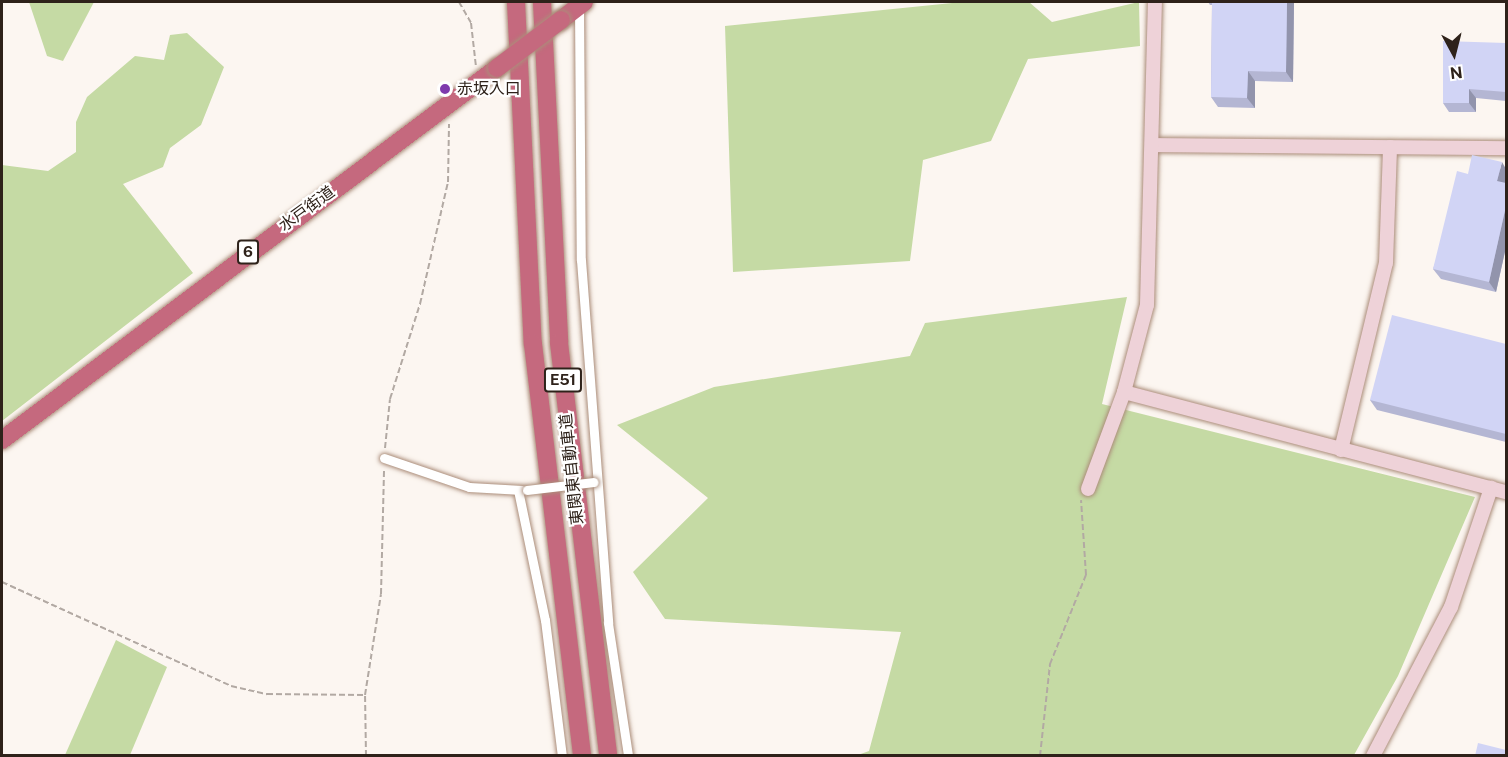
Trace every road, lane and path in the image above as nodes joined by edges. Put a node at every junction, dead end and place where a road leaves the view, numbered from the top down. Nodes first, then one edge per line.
1 (459, 2) edge
2 (516, 2) edge
3 (542, 2) edge
4 (1155, 2) edge
5 (580, 3) edge
6 (482, 80) junction
7 (446, 106) junction
8 (1154, 145) junction
9 (1390, 147) junction
10 (1506, 148) edge
11 (1124, 392) junction
12 (2, 440) edge
13 (1341, 450) junction
14 (384, 458) junction
15 (597, 482) junction
16 (1491, 488) junction
17 (1088, 489) joint
18 (523, 490) junction
19 (1506, 492) edge
20 (2, 582) edge
21 (366, 695) junction
22 (366, 756) edge
23 (562, 756) edge
24 (582, 756) edge
25 (608, 756) edge
26 (628, 756) edge
27 (1040, 756) edge
28 (1373, 756) edge

1 - 6 path
2 - 24 highway, 東関東自動車道 / E51
3 - 25 highway, 東関東自動車道 / E51
4 - 8 street
5 - 6 highway, 水戸街道 / 6, bridge
5 - 15 street
6 - 7 highway, 水戸街道 / 6
7 - 12 highway, 水戸街道 / 6
7 - 14 path
8 - 9 street
8 - 11 street
9 - 10 street
9 - 13 street
11 - 13 street
11 - 17 street
13 - 16 street
14 - 18 street
14 - 21 path
15 - 18 street, bridge
15 - 26 street
16 - 19 street
16 - 28 street
17 - 27 path
18 - 23 street
20 - 21 path
21 - 22 path

